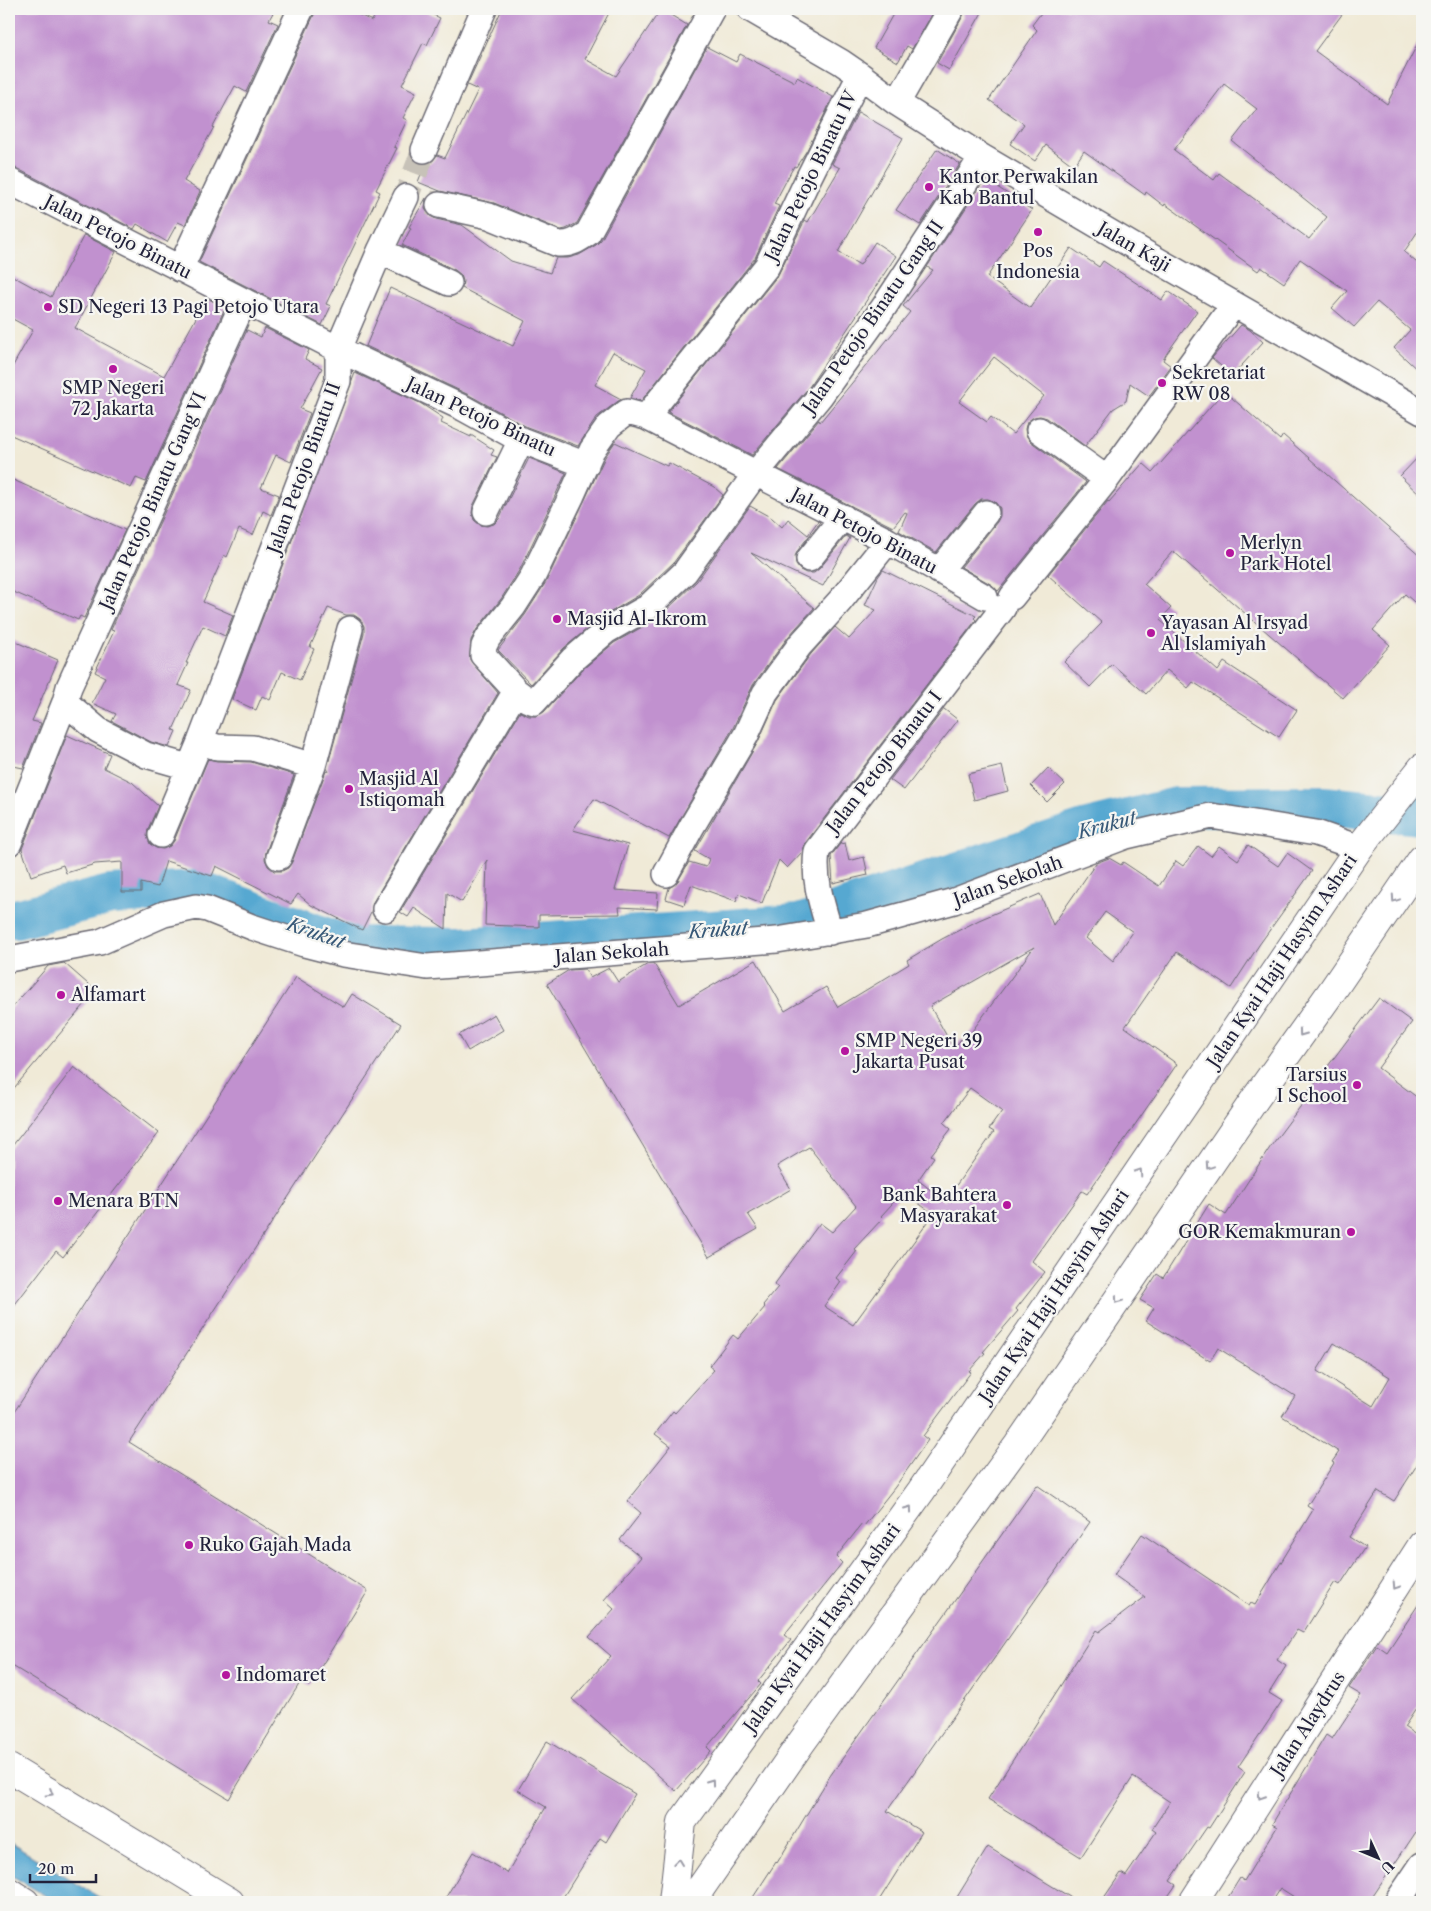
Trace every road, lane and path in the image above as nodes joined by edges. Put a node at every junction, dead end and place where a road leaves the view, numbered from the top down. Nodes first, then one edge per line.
1 (301, 9) edge
2 (484, 9) edge
3 (712, 9) edge
4 (750, 9) edge
5 (951, 9) edge
6 (860, 75) junction
7 (897, 103) junction
8 (424, 150) tunnel mouth
9 (982, 157) junction
10 (9, 181) edge
11 (406, 197) dead end
12 (439, 205) tunnel mouth
13 (380, 251) junction
14 (180, 269) junction
15 (449, 283) dead end
16 (244, 301) junction
17 (1234, 304) junction
18 (338, 349) junction
19 (1421, 409) edge
20 (646, 417) junction
21 (1039, 430) dead end
22 (521, 440) junction
23 (586, 465) junction
24 (756, 473) junction
25 (1107, 480) junction
26 (486, 512) dead end
27 (986, 513) dead end
28 (843, 517) junction
29 (888, 541) junction
30 (809, 559) dead end
31 (939, 571) junction
32 (1000, 601) junction
33 (350, 630) dead end
34 (516, 691) junction
35 (65, 702) junction
36 (200, 742) junction
37 (313, 766) junction
38 (188, 767) junction
39 (1422, 768) edge
40 (161, 835) dead end
41 (9, 844) edge
42 (1359, 848) junction
43 (279, 857) dead end
44 (1422, 859) edge
45 (666, 874) dead end
46 (385, 909) dead end
47 (828, 926) junction
48 (9, 959) edge
49 (1422, 1545) edge
50 (9, 1768) edge
51 (1422, 1865) edge
52 (9, 1892) edge
53 (25, 1902) edge
54 (230, 1902) edge
55 (673, 1902) edge
56 (691, 1902) edge
57 (1193, 1902) edge
58 (1398, 1902) edge

1 - 14 street
2 - 8 street
3 - 12 street
4 - 6 street, Jalan Kaji
5 - 7 street
6 - 7 street, Jalan Kaji
6 - 20 street, Jalan Petojo Binatu IV
7 - 9 street, Jalan Kaji
9 - 17 street, Jalan Kaji
9 - 24 street, Jalan Petojo Binatu Gang II
10 - 14 street, Jalan Petojo Binatu
11 - 13 street, Jalan Petojo Binatu II
13 - 15 street
13 - 18 street, Jalan Petojo Binatu II
14 - 16 street, Jalan Petojo Binatu
16 - 18 street, Jalan Petojo Binatu
16 - 35 street, Jalan Petojo Binatu Gang VI
17 - 19 street, Jalan Kaji
17 - 25 street, Jalan Petojo Binatu I
18 - 22 street, Jalan Petojo Binatu
18 - 36 street, Jalan Petojo Binatu II
20 - 23 street, Jalan Petojo Binatu
20 - 24 street, Jalan Petojo Binatu
21 - 25 street
22 - 23 street, Jalan Petojo Binatu
22 - 26 street
23 - 34 street
24 - 28 street, Jalan Petojo Binatu
24 - 34 street, Jalan Petojo Binatu Gang II
25 - 32 street, Jalan Petojo Binatu I
27 - 31 street
28 - 29 street, Jalan Petojo Binatu
28 - 30 street
29 - 31 street, Jalan Petojo Binatu
29 - 45 street
31 - 32 street, Jalan Petojo Binatu
32 - 47 street, Jalan Petojo Binatu I
33 - 37 street
34 - 46 street
35 - 38 street
35 - 41 street, Jalan Petojo Binatu Gang VI
36 - 37 street
36 - 38 street, Jalan Petojo Binatu II
37 - 43 street
38 - 40 street, Jalan Petojo Binatu II
39 - 42 main road, Jalan Kyai Haji Hasyim Ashari
42 - 47 street, Jalan Sekolah
55 -> 42 main road, Jalan Kyai Haji Hasyim Ashari
44 -> 56 main road
47 - 48 street, Jalan Sekolah
49 -> 57 main road, Jalan Alaydrus
50 -> 54 main road
51 - 58 street
52 - 53 main road

